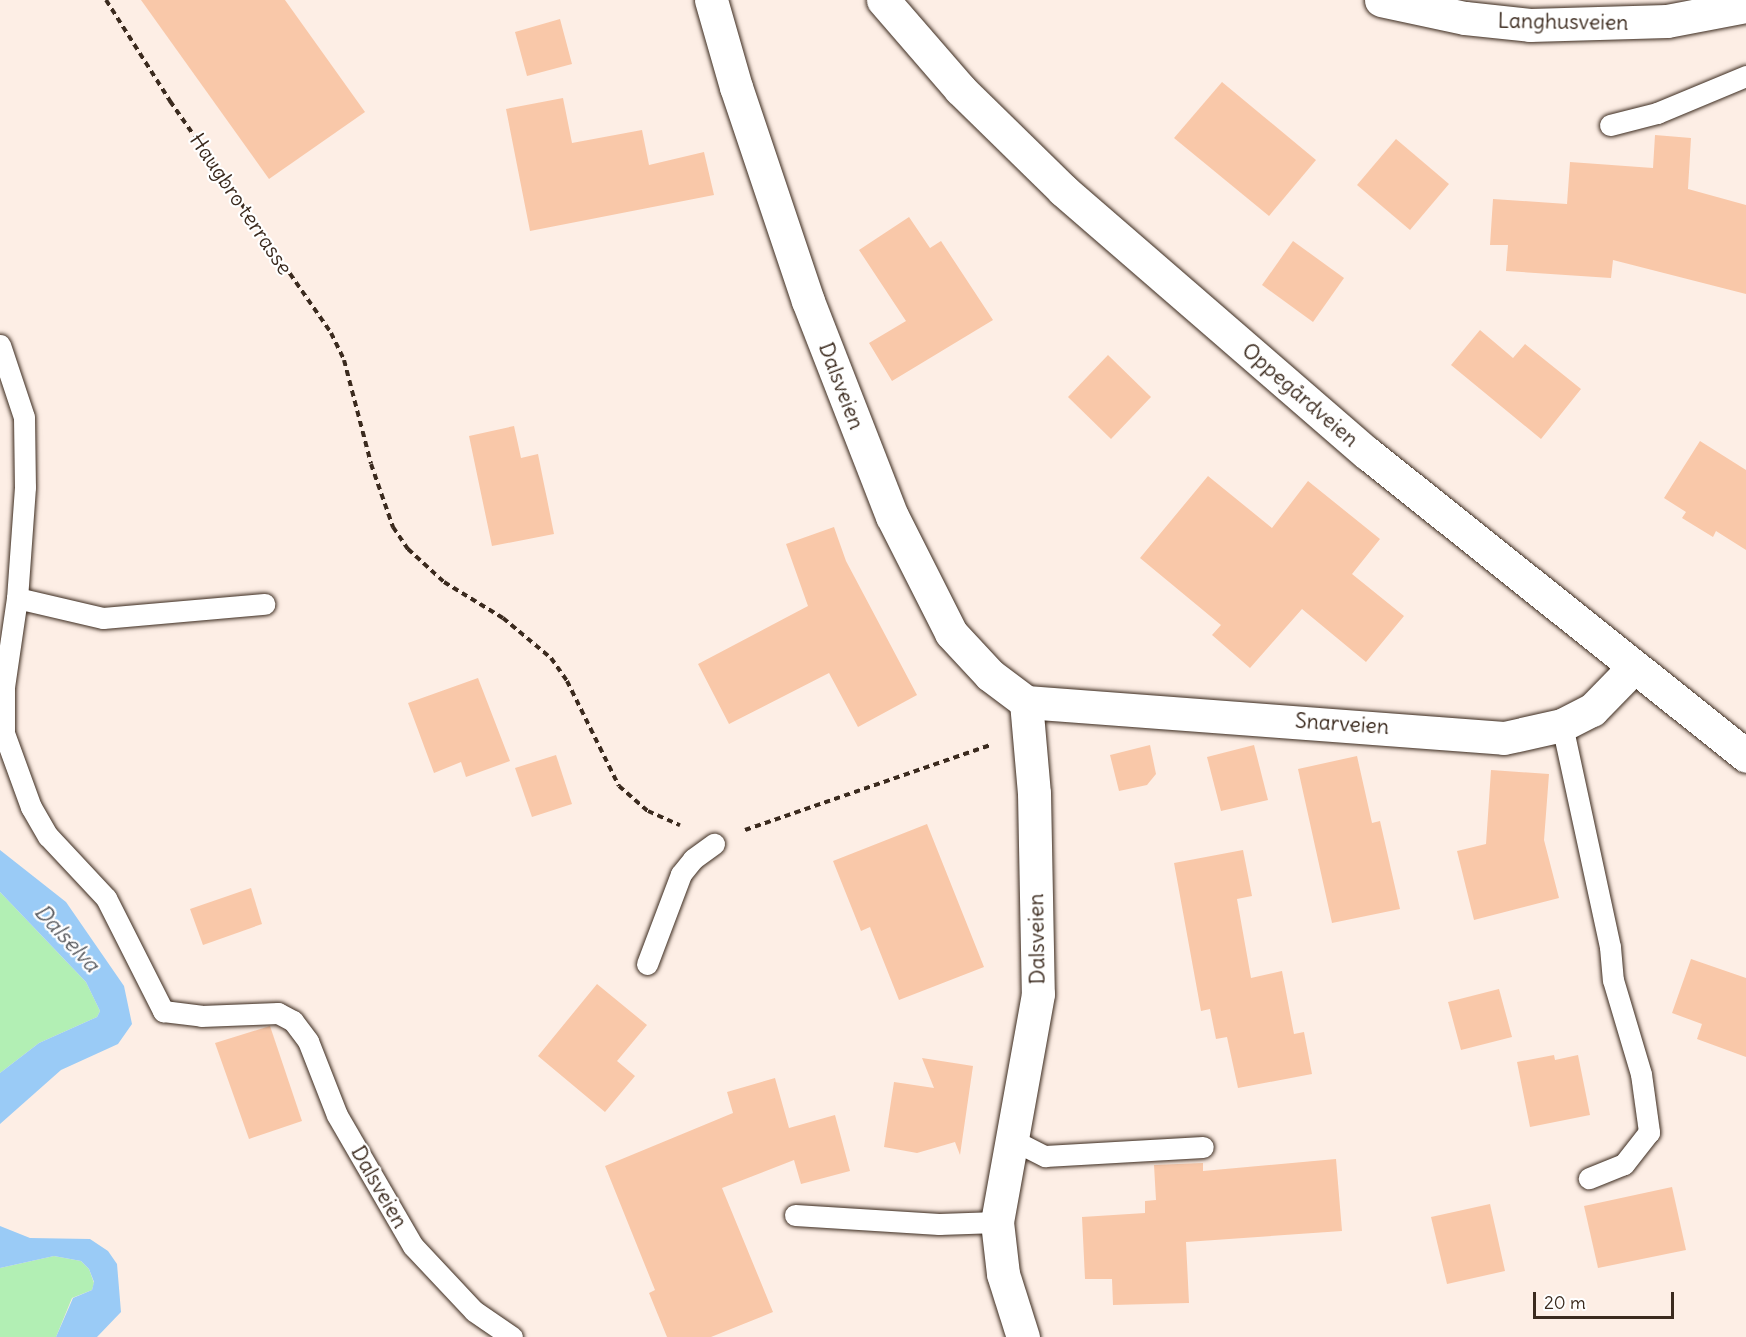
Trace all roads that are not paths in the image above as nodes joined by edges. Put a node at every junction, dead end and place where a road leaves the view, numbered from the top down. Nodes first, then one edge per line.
1 (711, 0) edge
2 (884, 0) edge
3 (1381, 0) edge
4 (1746, 6) edge
5 (1746, 76) edge
6 (1610, 125) dead end
7 (0, 345) edge
8 (17, 598) junction
9 (264, 604) dead end
10 (1634, 667) junction
11 (1026, 702) junction
12 (1562, 725) junction
13 (1746, 756) edge
14 (714, 844) road end
15 (647, 964) dead end
16 (1011, 1139) junction
17 (1203, 1147) dead end
18 (1589, 1178) dead end
19 (795, 1215) dead end
20 (997, 1222) junction
21 (512, 1337) edge
22 (1023, 1337) edge

1 - 11 street, Dalsveien
2 - 10 street, Oppegårdveien
3 - 4 street, Langhusveien
5 - 6 lane
7 - 8 lane
8 - 9 lane
8 - 21 lane, Dalsveien
10 - 12 street, Snarveien
10 - 13 street, Oppegårdveien
11 - 12 street, Snarveien
11 - 16 street, Dalsveien
12 - 18 lane
14 - 15 lane
16 - 17 lane
16 - 20 street, Dalsveien
19 - 20 lane
20 - 22 street, Dalsveien

